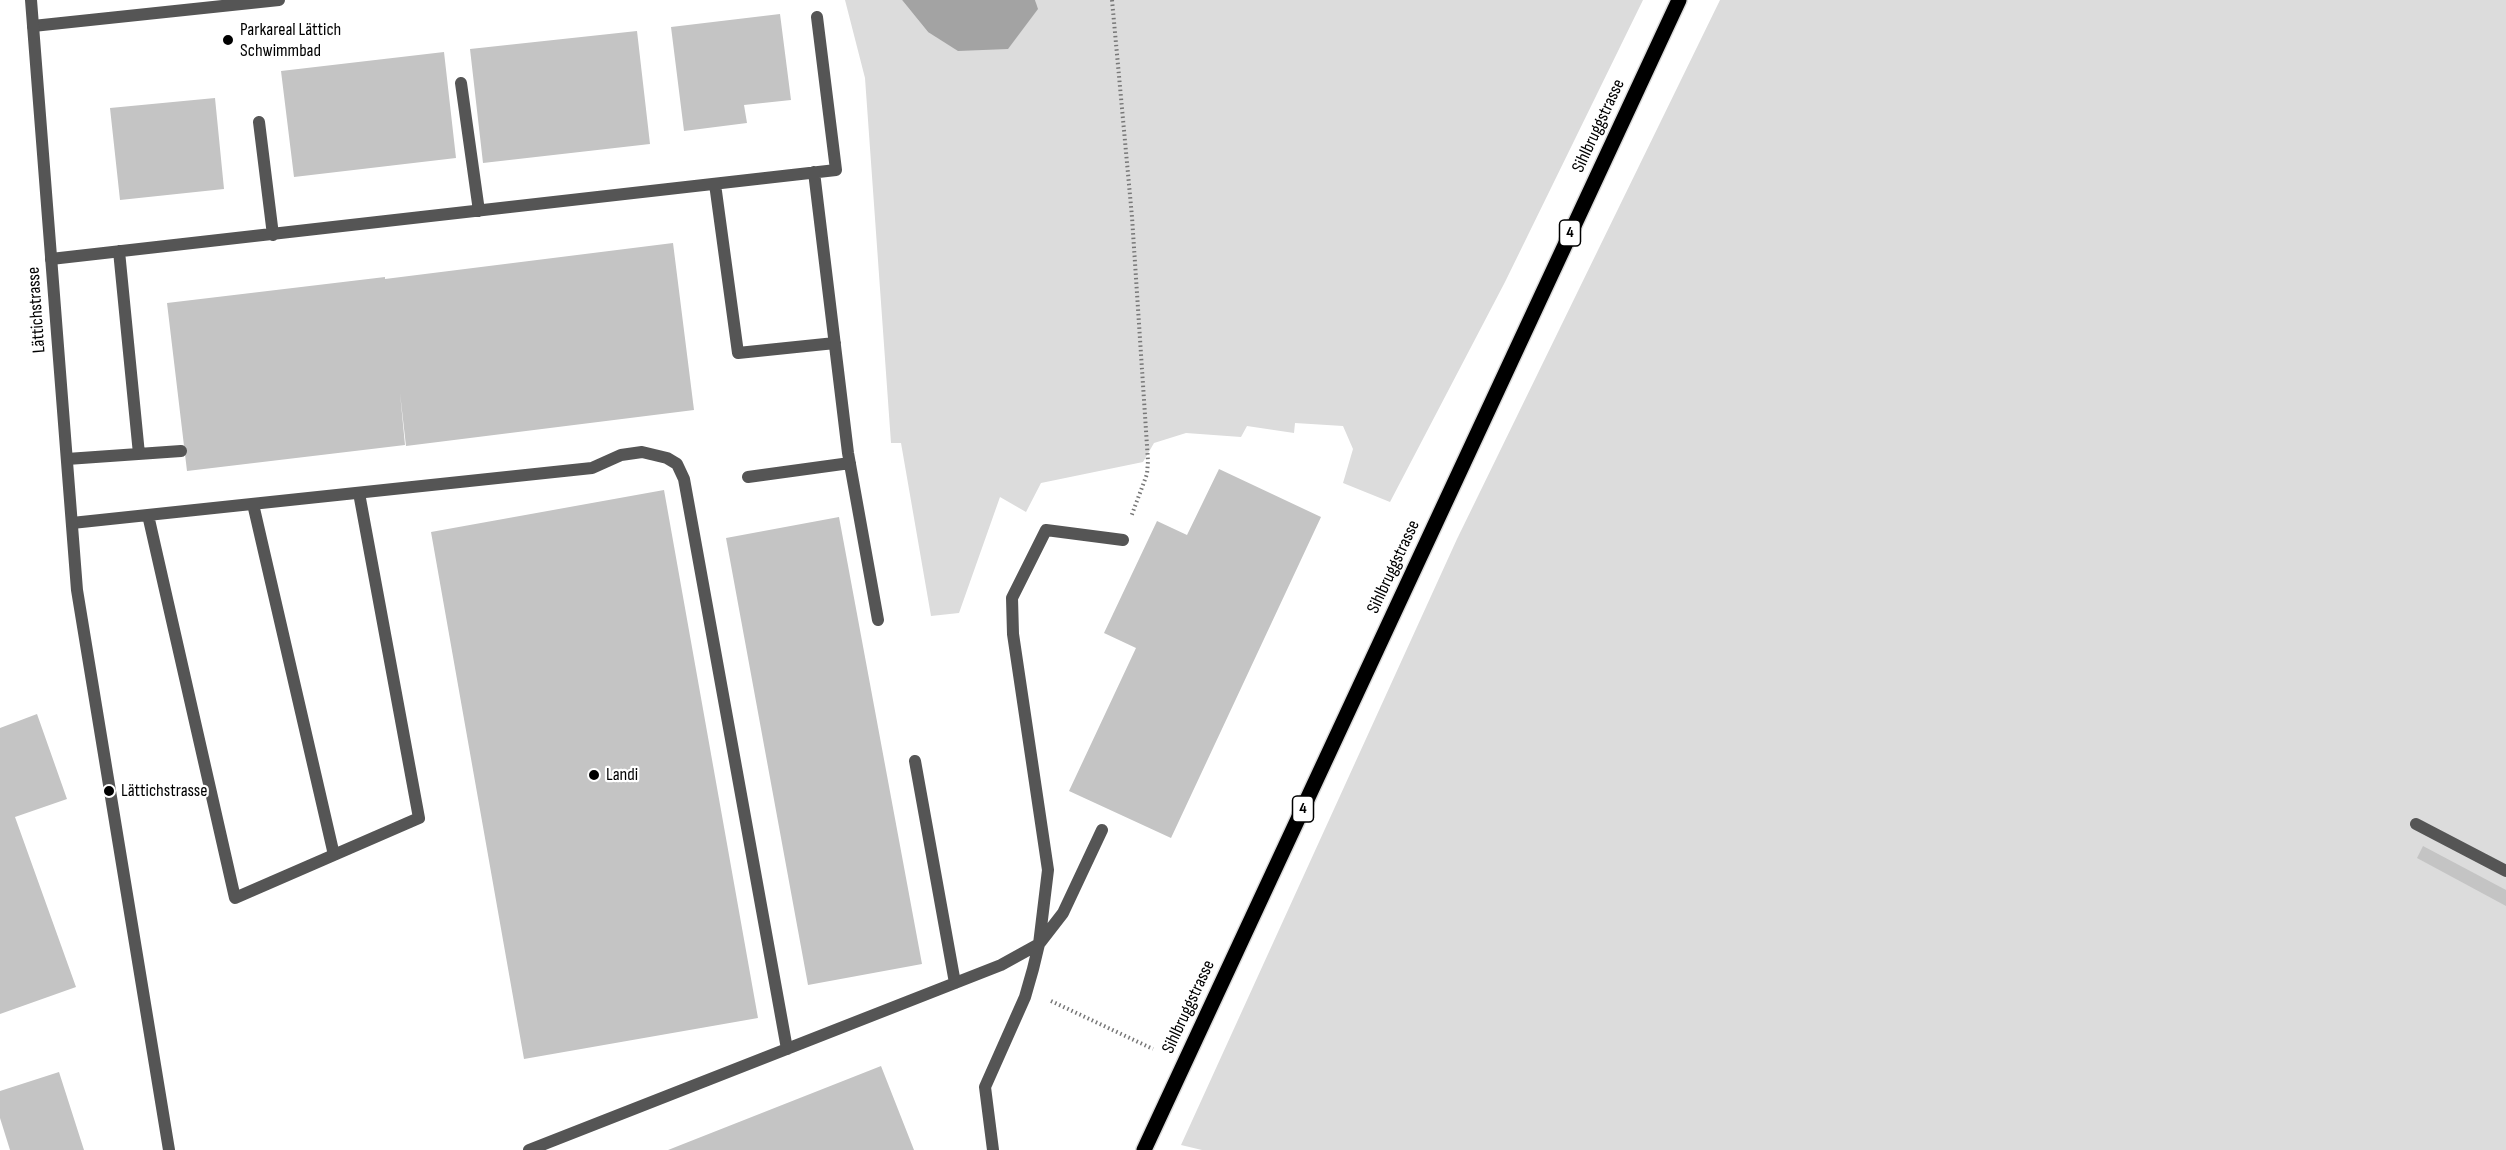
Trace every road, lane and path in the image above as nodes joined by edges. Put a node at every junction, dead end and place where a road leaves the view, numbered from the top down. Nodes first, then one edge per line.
1 (31, 0) edge
2 (279, 0) edge
3 (1112, 0) edge
4 (1679, 0) edge
5 (817, 17) dead end
6 (33, 26) junction
7 (461, 83) dead end
8 (259, 122) dead end
9 (814, 172) junction
10 (715, 184) junction
11 (478, 211) junction
12 (273, 235) junction
13 (119, 251) junction
14 (51, 258) junction
15 (835, 343) junction
16 (181, 451) dead end
17 (139, 454) junction
18 (67, 459) junction
19 (850, 463) junction
20 (748, 477) dead end
21 (359, 493) junction
22 (253, 504) junction
23 (148, 515) junction
24 (72, 523) junction
25 (1123, 540) joint
26 (878, 620) dead end
27 (915, 761) dead end
28 (2416, 824) dead end
29 (1102, 830) dead end
30 (334, 855) junction
31 (2506, 871) edge
32 (1039, 944) junction
33 (955, 983) junction
34 (1027, 990) junction
35 (787, 1048) junction
36 (1153, 1049) dead end
37 (169, 1150) edge
38 (529, 1150) edge
39 (993, 1150) edge
40 (1144, 1150) edge

1 - 6 street, Lättichstrasse
2 - 6 street
3 - 25 path
4 - 40 main road, Sihlbruggstrasse / 4
5 - 9 street
6 - 14 street, Lättichstrasse
7 - 11 street
8 - 12 street
9 - 10 street
9 - 15 street
10 - 11 street
10 - 15 street
11 - 12 street
12 - 13 street
13 - 14 street
13 - 17 street
14 - 18 street, Lättichstrasse
15 - 19 street
16 - 17 street
17 - 18 street
18 - 24 street, Lättichstrasse
19 - 20 street
19 - 26 street
21 - 22 street
21 - 30 street
21 - 35 street
22 - 23 street
22 - 30 street
23 - 24 street
23 - 30 street
24 - 37 street, Lättichstrasse
25 - 32 street
27 - 33 street
28 - 31 street
29 - 32 street
32 - 33 street
32 - 34 street
33 - 35 street
34 - 36 path
34 - 39 street
35 - 38 street

